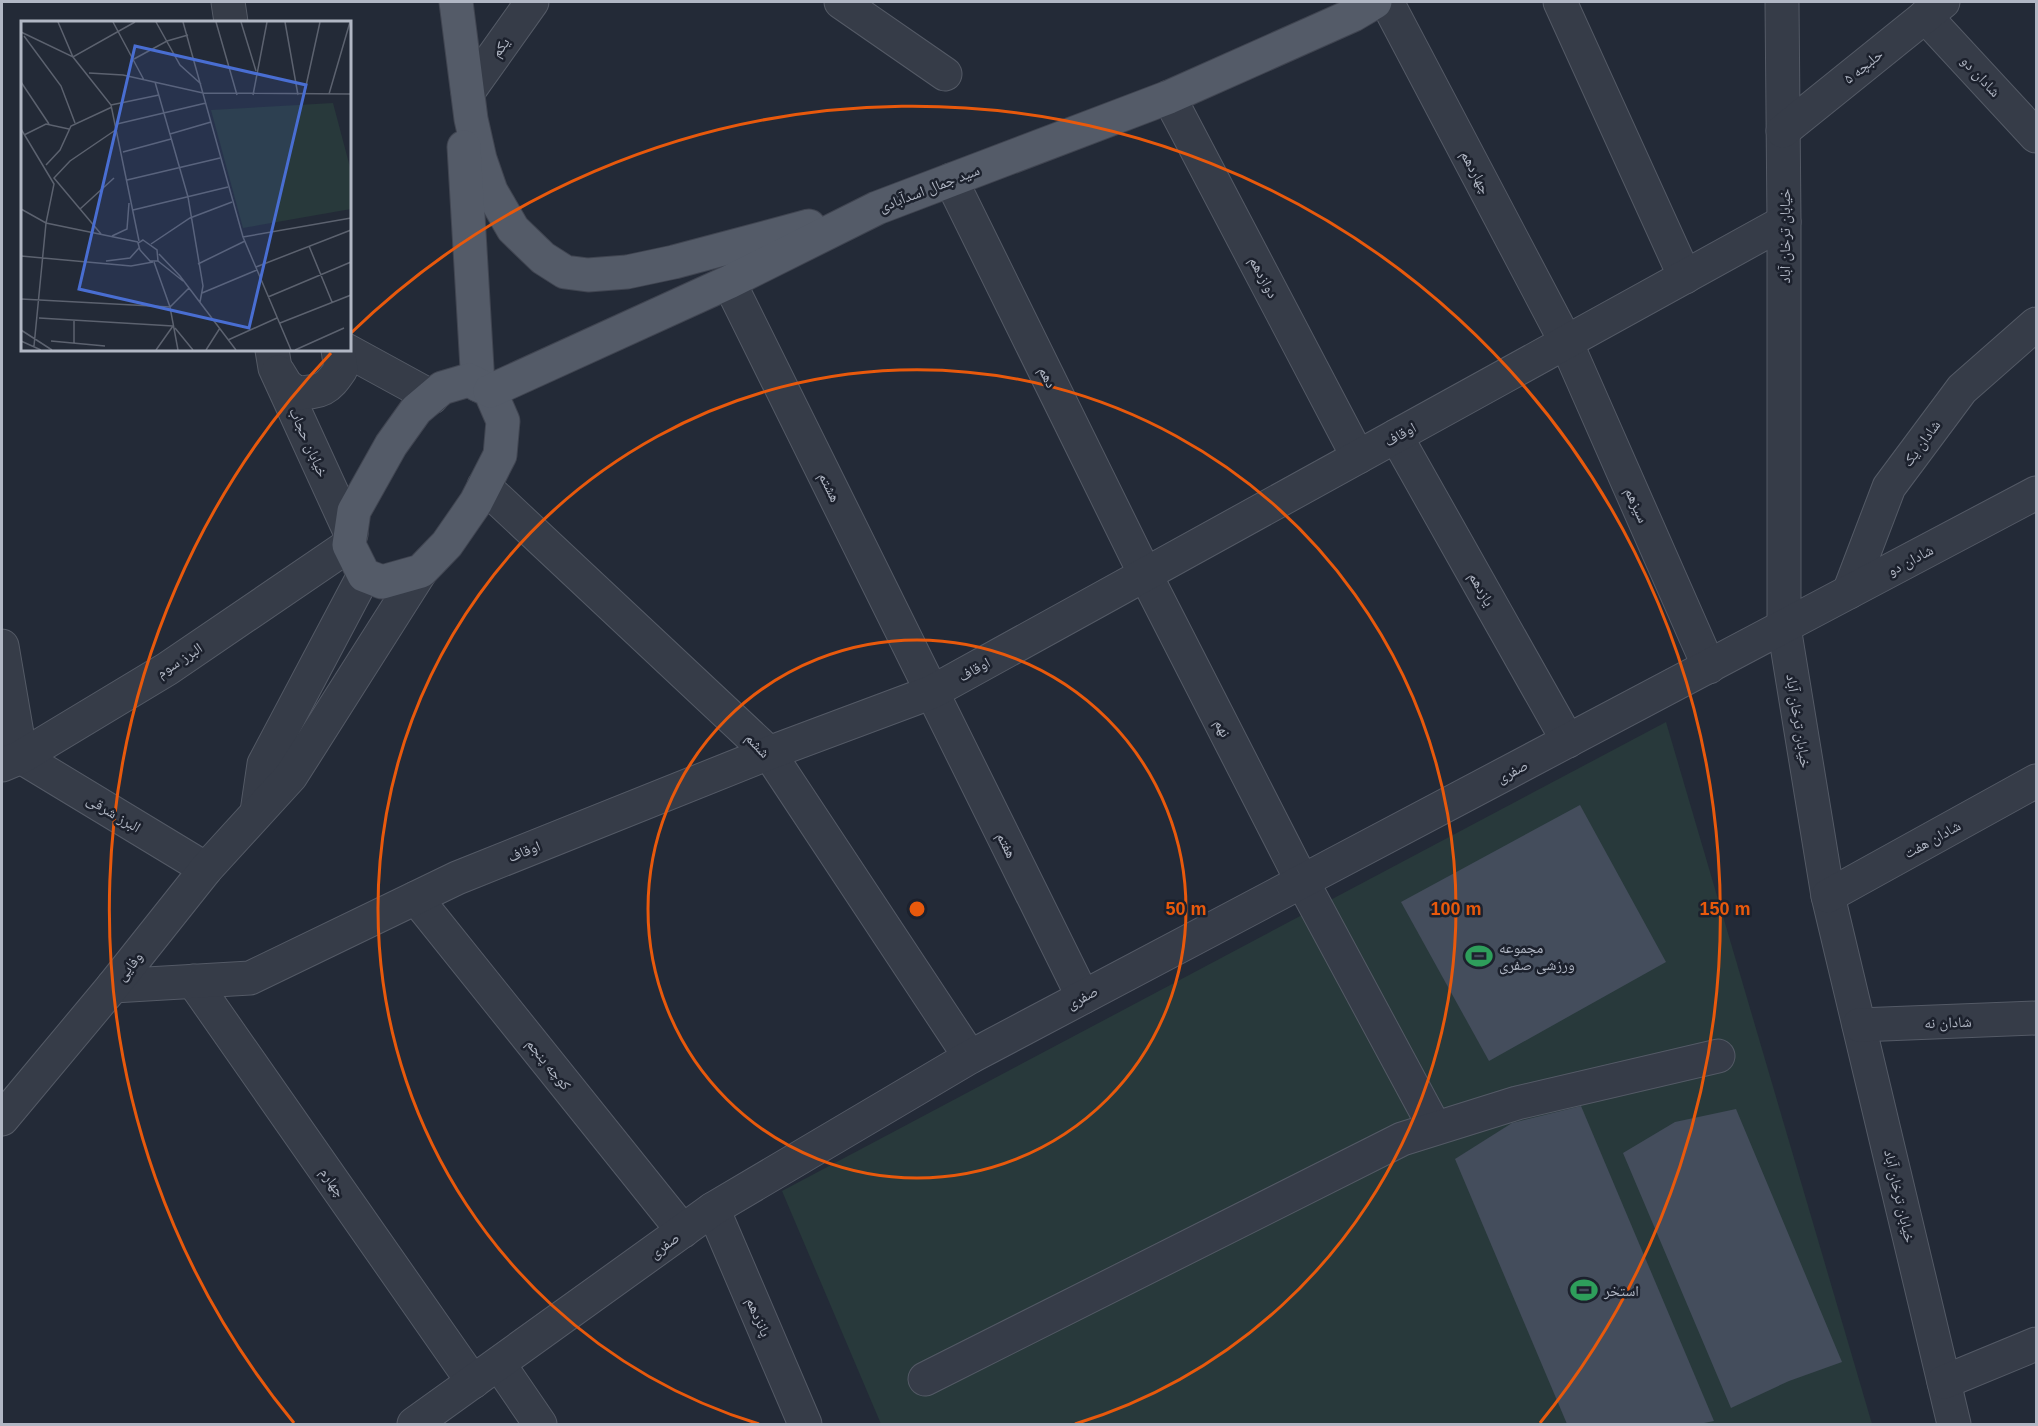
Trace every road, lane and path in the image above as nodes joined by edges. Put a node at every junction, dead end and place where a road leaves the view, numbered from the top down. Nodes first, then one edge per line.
1 (228, 2) edge
2 (455, 2) edge
3 (532, 2) edge
4 (841, 2) edge
5 (1387, 2) edge
6 (1560, 2) edge
7 (1782, 2) edge
8 (1356, 6) edge
9 (1934, 9) edge
10 (231, 21) edge
11 (945, 74) dead end
12 (468, 92) junction
13 (1169, 96) junction
14 (1783, 131) junction
15 (2037, 136) edge
16 (951, 180) junction
17 (877, 208) junction
18 (1784, 222) junction
19 (1685, 276) junction
20 (729, 282) junction
21 (2037, 324) edge
22 (1566, 342) junction
23 (338, 351) edge
24 (348, 351) edge
25 (274, 359) edge
26 (484, 388) junction
27 (432, 397) junction
28 (1396, 436) junction
29 (1358, 457) junction
30 (484, 486) junction
31 (2037, 493) edge
32 (350, 539) junction
33 (420, 571) junction
34 (364, 574) junction
35 (1145, 574) junction
36 (1849, 592) junction
37 (1784, 627) junction
38 (2, 646) edge
39 (1709, 667) junction
40 (932, 692) junction
41 (1568, 741) junction
42 (769, 753) junction
43 (11, 761) edge
44 (2037, 781) edge
45 (256, 812) junction
46 (206, 869) junction
47 (1302, 881) junction
48 (1828, 896) junction
49 (416, 898) junction
50 (193, 981) junction
51 (113, 986) junction
52 (1083, 997) junction
53 (2037, 1018) edge
54 (1859, 1025) junction
55 (1718, 1056) dead end
56 (970, 1057) junction
57 (2, 1119) edge
58 (1435, 1128) junction
59 (713, 1209) junction
60 (683, 1231) junction
61 (2037, 1344) edge
62 (499, 1364) junction
63 (926, 1379) dead end
64 (473, 1382) junction
65 (1944, 1382) junction
66 (414, 1425) edge
67 (540, 1425) edge
68 (805, 1425) edge
69 (1954, 1425) edge

1 - 10 street
2 - 12 main road
2 - 26 main road
3 - 12 street, یکم
4 - 11 street
5 - 22 street, چهاردهم
6 - 19 street
7 - 14 street, خیابان ترخان آباد
8 - 13 main road, سید جمال اسدآبادی
9 - 14 street, حلبچه ۵
9 - 15 street, شادان دو
12 - 17 main road
13 - 16 main road, سید جمال اسدآبادی
13 - 29 street, دوازدهم
14 - 18 street, خیابان ترخان آباد
16 - 17 main road, سید جمال اسدآبادی
16 - 35 street, دهم
17 - 20 main road, سید جمال اسدآبادی
18 - 19 street, اوقاف
18 - 37 street, خیابان ترخان آباد
19 - 22 street, اوقاف
20 - 26 main road, سید جمال اسدآبادی
20 - 40 street, هشتم
21 - 36 street, شادان یک
22 - 28 street, اوقاف
22 - 39 street, سیزهم
23 - 25 street
24 - 27 street
25 - 32 street, خیابان حجاب
26 - 27 main road
26 - 30 main road
27 - 32 main road
28 - 29 street, اوقاف
28 - 41 street, یازدهم
29 - 35 street, اوقاف
30 - 33 main road
30 - 42 street, ششم
31 - 36 street, شادان دو
32 - 34 main road
32 - 43 street, البرز سوم
33 - 34 main road
33 - 45 street, وفایی
34 - 45 street
35 - 40 street, اوقاف
35 - 47 street, نهم
36 - 37 street, شادان دو
37 - 39 street, صفری
37 - 48 street, خیابان ترخان آباد
38 - 43 street
39 - 41 street, صفری
40 - 42 street, اوقاف
40 - 52 street, هفتم
41 - 47 street, صفری
42 - 49 street, اوقاف
42 - 56 street, ششم
43 - 46 street, البرز شرقی
44 - 48 street, شادان هفت
45 - 46 street, وفایی
46 - 51 street, وفایی
47 - 52 street, صفری
47 - 58 street, نهم
48 - 54 street, خیابان ترخان آباد
49 - 50 street, اوقاف
49 - 60 street, کوچه پنجم
50 - 51 street, اوقاف
50 - 64 street, چهارم
51 - 57 street, وفایی
52 - 56 street, صفری
53 - 54 street, شادان نه
54 - 65 street, خیابان ترخان آباد
55 - 58 street
56 - 59 street, صفری
58 - 63 street
59 - 60 street, صفری
59 - 68 street, پانزدهم
60 - 62 street, صفری
61 - 65 street
62 - 64 street, صفری
62 - 67 street
64 - 66 street, صفری
65 - 69 street, خیابان ترخان آباد

